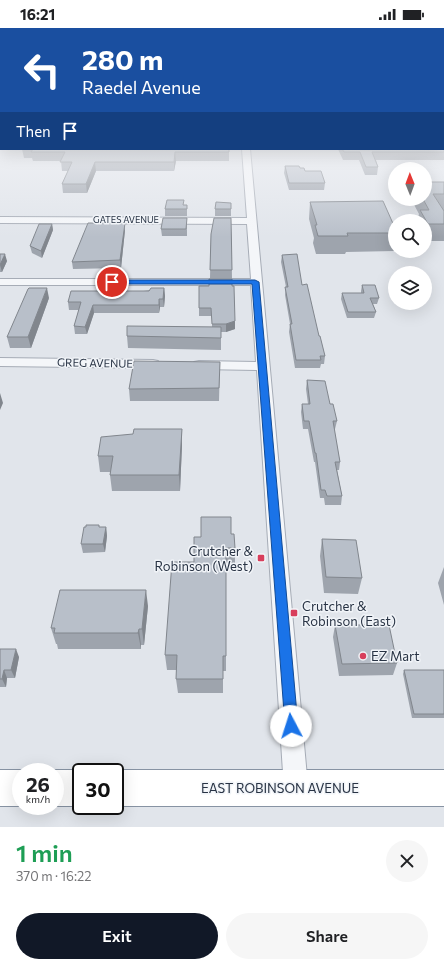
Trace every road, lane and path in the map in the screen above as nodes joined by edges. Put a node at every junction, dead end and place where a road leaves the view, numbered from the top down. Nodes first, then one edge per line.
1 (247, 162) edge
2 (0, 220) edge
3 (252, 221) junction
4 (0, 282) edge
5 (255, 282) junction
6 (0, 362) edge
7 (168, 364) edge
8 (184, 364) edge
9 (262, 366) junction
10 (0, 788) edge
11 (12, 788) edge
12 (124, 788) edge
13 (296, 788) junction
14 (444, 788) edge

1 - 3 street
2 - 3 street, GATES AVENUE
3 - 5 street
4 - 5 street
5 - 9 street
6 - 7 street, GREG AVENUE
8 - 9 street
9 - 13 street
10 - 11 highway
12 - 13 highway, EAST ROBINSON AVENUE
13 - 14 highway, EAST ROBINSON AVENUE

